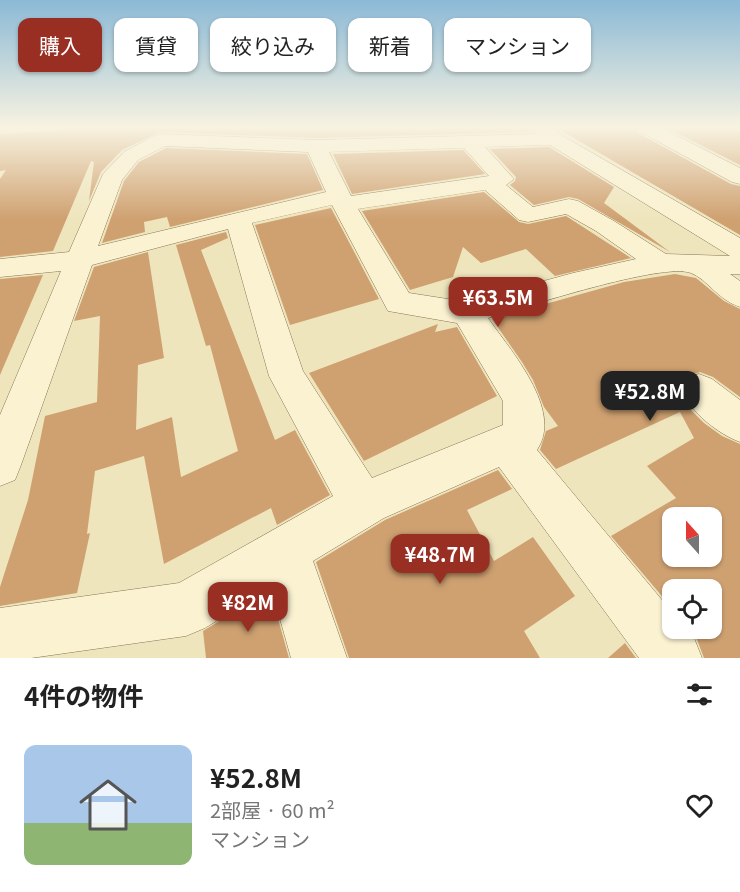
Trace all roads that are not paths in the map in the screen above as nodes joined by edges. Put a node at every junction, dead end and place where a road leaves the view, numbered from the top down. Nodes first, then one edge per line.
1 (130, 158) edge
2 (321, 158) edge
3 (484, 158) edge
4 (588, 158) edge
5 (715, 158) edge
6 (731, 165) edge
7 (740, 177) edge
8 (490, 183) junction
9 (341, 200) junction
10 (238, 219) junction
11 (740, 250) edge
12 (78, 260) junction
13 (660, 263) junction
14 (740, 265) edge
15 (700, 266) junction
16 (0, 268) edge
17 (740, 296) edge
18 (467, 313) junction
19 (699, 390) dead end
20 (740, 424) edge
21 (506, 443) junction
22 (0, 465) edge
23 (363, 505) junction
24 (285, 551) junction
25 (0, 635) edge
26 (319, 658) edge
27 (674, 658) edge

1 - 12 street
2 - 9 street
3 - 8 street
4 - 11 street
5 - 6 street
6 - 7 street
8 - 9 street
8 - 13 street
9 - 10 street
9 - 18 street
10 - 12 street
10 - 23 street
12 - 16 street
12 - 22 street
13 - 15 street
13 - 18 street
14 - 15 street
15 - 17 street
18 - 21 street
19 - 20 street
21 - 23 street
21 - 27 street
23 - 24 street
24 - 25 street
24 - 26 street

